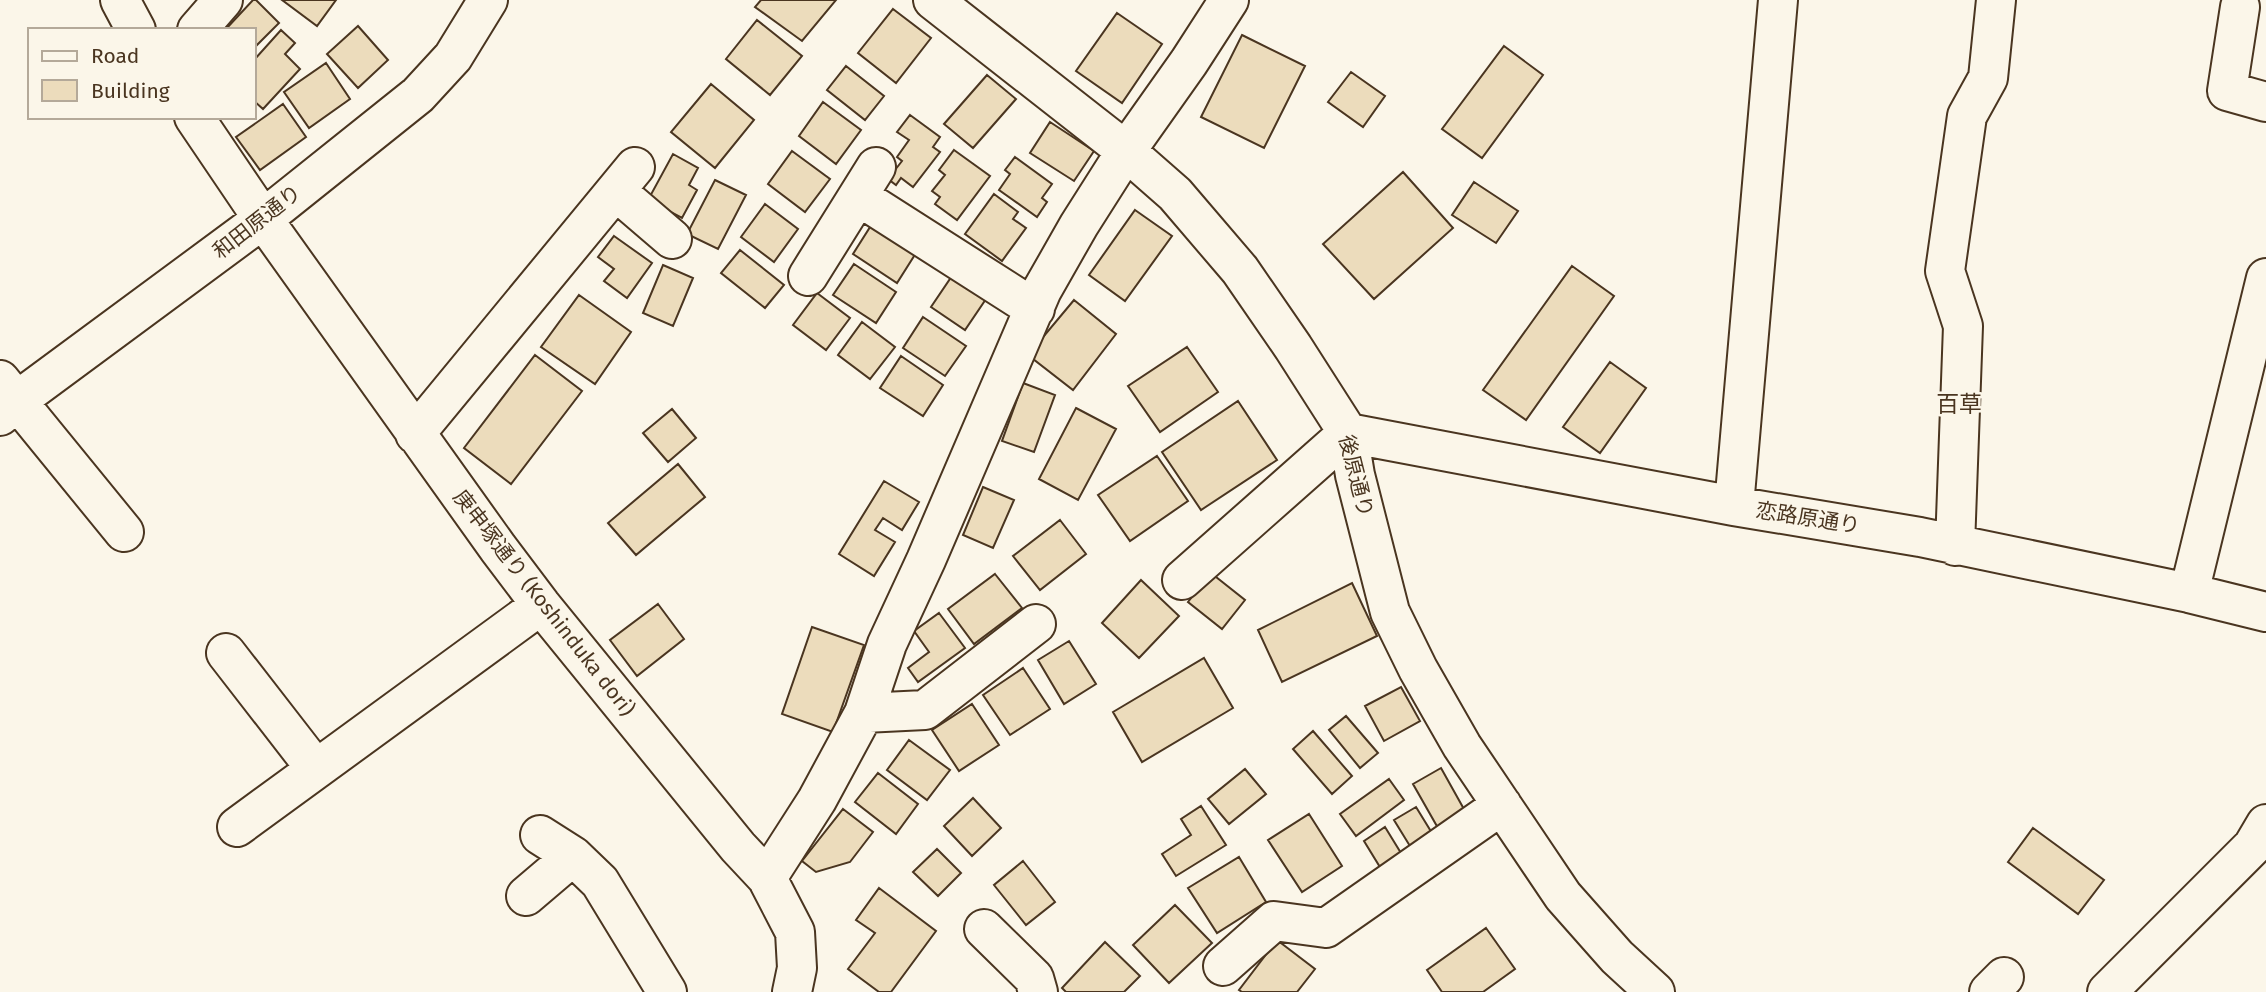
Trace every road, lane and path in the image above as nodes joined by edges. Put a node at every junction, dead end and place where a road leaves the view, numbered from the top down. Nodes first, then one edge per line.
1 (120, 0) edge
2 (223, 0) edge
3 (488, 0) edge
4 (933, 0) edge
5 (1229, 0) edge
6 (1778, 0) edge
7 (1996, 0) edge
8 (2240, 8) dead end
9 (135, 28) edge
10 (199, 28) edge
11 (2266, 102) edge
12 (195, 119) edge
13 (1126, 151) junction
14 (263, 219) junction
15 (672, 239) dead end
16 (808, 276) dead end
17 (2266, 278) edge
18 (1034, 309) junction
19 (6, 399) edge
20 (1348, 433) junction
21 (415, 434) junction
22 (1734, 506) junction
23 (124, 532) dead end
24 (1955, 546) junction
25 (1182, 580) dead end
26 (2189, 593) junction
27 (541, 605) junction
28 (2266, 612) edge
29 (1036, 624) dead end
30 (226, 653) dead end
31 (864, 713) junction
32 (316, 769) junction
33 (1502, 805) junction
34 (2266, 824) edge
35 (237, 827) dead end
36 (540, 835) dead end
37 (573, 856) junction
38 (767, 878) junction
39 (526, 896) dead end
40 (984, 929) dead end
41 (1223, 966) dead end
42 (795, 991) edge
43 (667, 992) edge
44 (1038, 992) edge
45 (1655, 992) edge
46 (2107, 992) edge

1 - 9 street
2 - 10 street
3 - 14 street, 和田原通り
4 - 13 street, 後原通り
5 - 13 street
6 - 22 street
7 - 24 street
8 - 11 street
12 - 14 street, 庚申塚通り (Koshinduka dori)
13 - 18 street
13 - 20 street, 後原通り
14 - 19 street, 和田原通り
14 - 21 street, 庚申塚通り (Koshinduka dori)
15 - 21 street
16 - 18 street
17 - 26 street
18 - 31 street
19 - 23 street
20 - 22 street, 恋路原通り
20 - 25 street
20 - 33 street, 後原通り
21 - 27 street, 庚申塚通り (Koshinduka dori)
22 - 24 street, 恋路原通り
24 - 26 street, 恋路原通り
26 - 28 street, 恋路原通り
27 - 32 street
27 - 38 street, 庚申塚通り (Koshinduka dori)
29 - 31 street
30 - 32 street
31 - 38 street
32 - 35 street
33 - 41 street
33 - 45 street, 後原通り
34 - 46 street
36 - 37 street
37 - 39 street
37 - 43 street
38 - 42 street, 庚申塚通り (Koshinduka dori)
40 - 44 street

